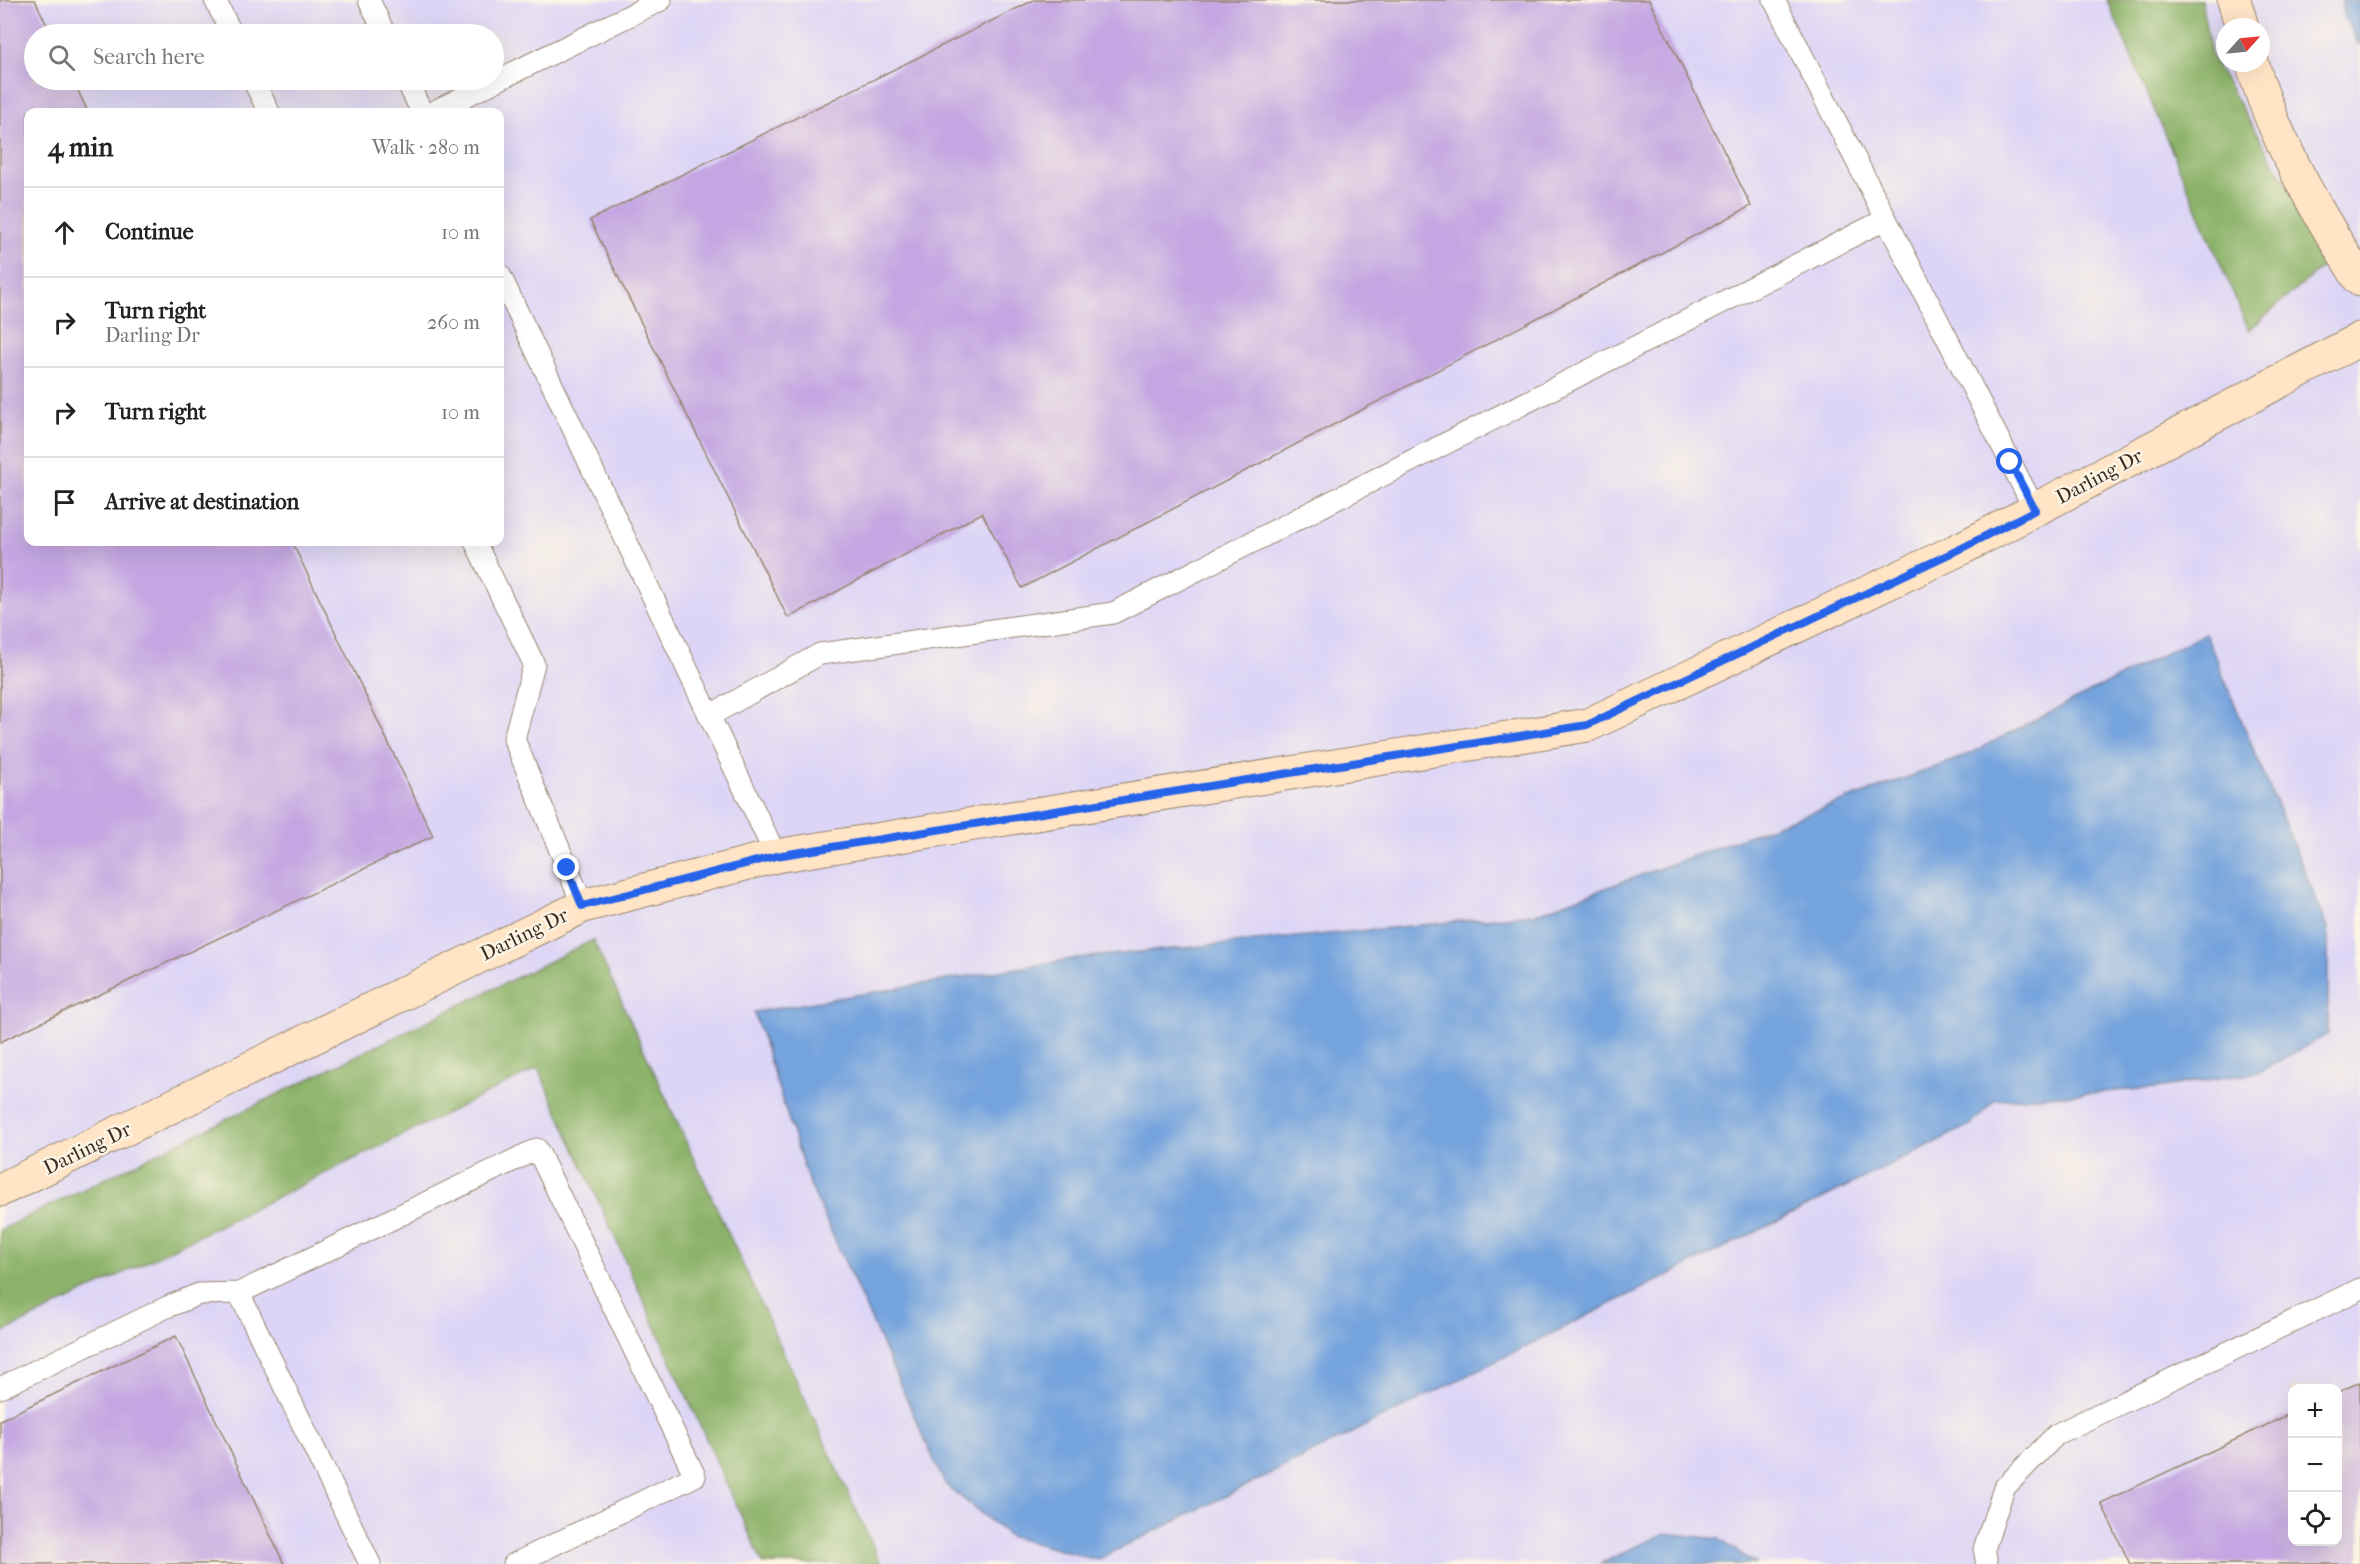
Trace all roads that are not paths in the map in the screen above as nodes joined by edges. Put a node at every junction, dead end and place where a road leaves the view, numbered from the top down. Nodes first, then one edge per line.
1 (215, 0) edge
2 (369, 0) edge
3 (661, 0) edge
4 (1774, 0) edge
5 (2234, 0) edge
6 (2239, 18) edge
7 (226, 24) edge
8 (380, 24) edge
9 (2255, 72) edge
10 (504, 77) edge
11 (258, 90) edge
12 (411, 90) edge
13 (478, 90) edge
14 (267, 108) edge
15 (420, 108) edge
16 (441, 108) edge
17 (1886, 219) junction
18 (2360, 280) edge
19 (504, 283) edge
20 (2360, 339) edge
21 (2035, 510) junction
22 (477, 546) edge
23 (709, 716) junction
24 (776, 856) junction
25 (582, 906) junction
26 (0, 1190) edge
27 (2360, 1289) edge
28 (239, 1293) junction
29 (0, 1388) edge
30 (370, 1564) edge
31 (513, 1564) edge
32 (1987, 1564) edge

1 - 7 lane
2 - 8 lane
3 - 10 lane
4 - 17 lane
5 - 6 street
9 - 18 street
11 - 14 lane
12 - 15 lane
13 - 16 lane
17 - 21 lane
17 - 23 lane
19 - 23 lane
20 - 21 street, Darling Dr
21 - 24 street, Darling Dr
22 - 25 lane
23 - 24 lane
24 - 25 street, Darling Dr
25 - 26 street, Darling Dr
27 - 32 lane
28 - 29 lane
28 - 30 lane
28 - 31 lane

